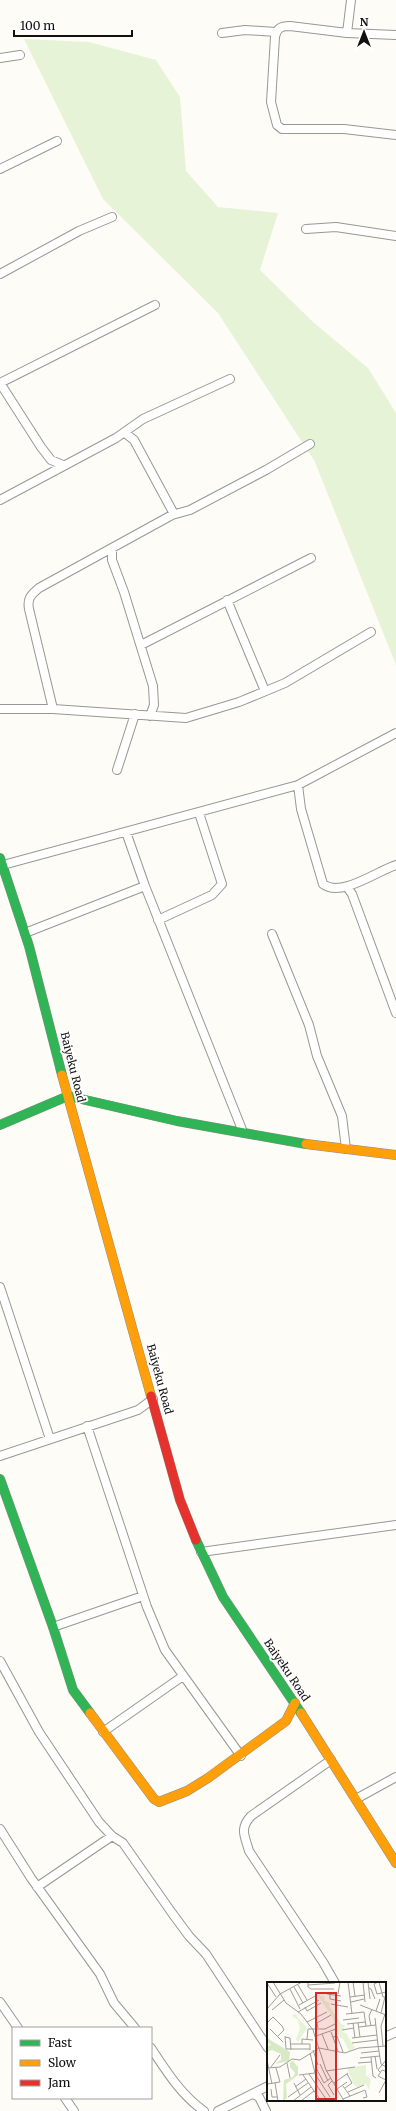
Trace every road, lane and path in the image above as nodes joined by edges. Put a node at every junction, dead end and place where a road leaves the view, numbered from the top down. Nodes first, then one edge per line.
1 (351, 0) edge
2 (276, 32) junction
3 (222, 33) dead end
4 (347, 33) junction
5 (396, 35) edge
6 (20, 55) dead end
7 (0, 58) edge
8 (396, 135) edge
9 (57, 141) dead end
10 (0, 169) edge
11 (112, 217) dead end
12 (306, 229) dead end
13 (396, 236) edge
14 (1, 270) edge
15 (155, 305) dead end
16 (230, 379) dead end
17 (0, 384) edge
18 (125, 433) junction
19 (310, 444) dead end
20 (51, 460) junction
21 (63, 465) junction
22 (50, 473) junction
23 (0, 500) edge
24 (174, 514) junction
25 (112, 549) junction
26 (101, 555) junction
27 (311, 558) dead end
28 (112, 560) junction
29 (227, 600) junction
30 (371, 632) dead end
31 (140, 645) junction
32 (265, 691) junction
33 (0, 709) edge
34 (53, 709) junction
35 (135, 714) junction
36 (150, 716) junction
37 (396, 733) edge
38 (117, 770) dead end
39 (298, 785) junction
40 (199, 813) junction
41 (126, 832) junction
42 (1, 862) edge
43 (396, 864) edge
44 (145, 886) junction
45 (347, 887) junction
46 (158, 920) junction
47 (25, 933) junction
48 (272, 934) dead end
49 (396, 1013) edge
50 (68, 1096) junction
51 (0, 1125) edge
52 (243, 1132) junction
53 (346, 1149) junction
54 (395, 1156) edge
55 (0, 1287) edge
56 (153, 1399) junction
57 (138, 1410) junction
58 (155, 1410) junction
59 (87, 1426) junction
60 (50, 1439) junction
61 (0, 1456) edge
62 (0, 1479) edge
63 (396, 1525) edge
64 (200, 1552) junction
65 (143, 1596) junction
66 (54, 1627) junction
67 (0, 1661) edge
68 (183, 1676) junction
69 (295, 1703) junction
70 (304, 1718) junction
71 (286, 1721) junction
72 (103, 1732) junction
73 (241, 1756) junction
74 (331, 1760) junction
75 (396, 1777) edge
76 (356, 1799) junction
77 (0, 1829) edge
78 (112, 1836) junction
79 (396, 1863) edge
80 (37, 1887) junction
81 (334, 1982) edge
82 (0, 2002) edge
83 (17, 2027) edge
84 (134, 2027) edge
85 (396, 2032) edge
86 (386, 2037) edge
87 (267, 2046) edge
88 (152, 2050) edge
89 (260, 2092) edge
90 (66, 2099) edge
91 (200, 2110) edge
92 (74, 2111) edge
93 (218, 2111) edge
94 (266, 2111) edge

1 - 4 street
2 - 3 street
2 - 4 street
2 - 8 street
4 - 5 street
6 - 7 street
9 - 10 street
11 - 14 street
12 - 13 street
15 - 17 street
16 - 18 street
17 - 20 street
18 - 21 street
18 - 24 street
19 - 24 street
20 - 21 street
20 - 22 street
21 - 22 street
22 - 23 street
24 - 25 street
25 - 26 street
25 - 28 street
26 - 28 street
26 - 34 street
27 - 29 street
28 - 31 street
29 - 31 street
29 - 32 street
30 - 32 street
31 - 36 street
32 - 36 street
33 - 34 street
34 - 35 street
35 - 36 street
35 - 38 street
37 - 39 street
39 - 40 street
39 - 45 street
40 - 41 street
40 - 46 street
41 - 42 street
41 - 44 street
42 - 47 main road, Baiyeku Road
43 - 45 street
44 - 46 street
44 - 47 street
45 - 49 street
46 - 52 street
47 - 50 main road, Baiyeku Road
48 - 53 street
50 - 51 main road
50 - 52 main road
50 - 56 main road, Baiyeku Road
52 - 53 main road
53 - 54 main road
55 - 60 street
56 - 57 street
56 - 58 main road, Baiyeku Road
57 - 58 street
57 - 59 street
58 - 64 main road, Baiyeku Road
59 - 60 street
59 - 65 street
60 - 61 street
62 - 66 main road
63 - 64 street
64 - 69 main road, Baiyeku Road
65 - 66 street
65 - 68 street
66 - 72 main road
67 - 78 street
68 - 72 street
68 - 73 street
69 - 70 main road, Baiyeku Road
69 - 71 main road
70 - 71 street
70 - 74 main road, Baiyeku Road
71 - 73 main road
72 - 73 main road
74 - 76 main road, Baiyeku Road
74 - 81 street
75 - 76 street
76 - 79 main road, Baiyeku Road
77 - 80 street
78 - 80 street
78 - 87 street
80 - 84 street
82 - 83 street
85 - 86 street
88 - 91 street
89 - 93 street
89 - 94 street
90 - 92 street

